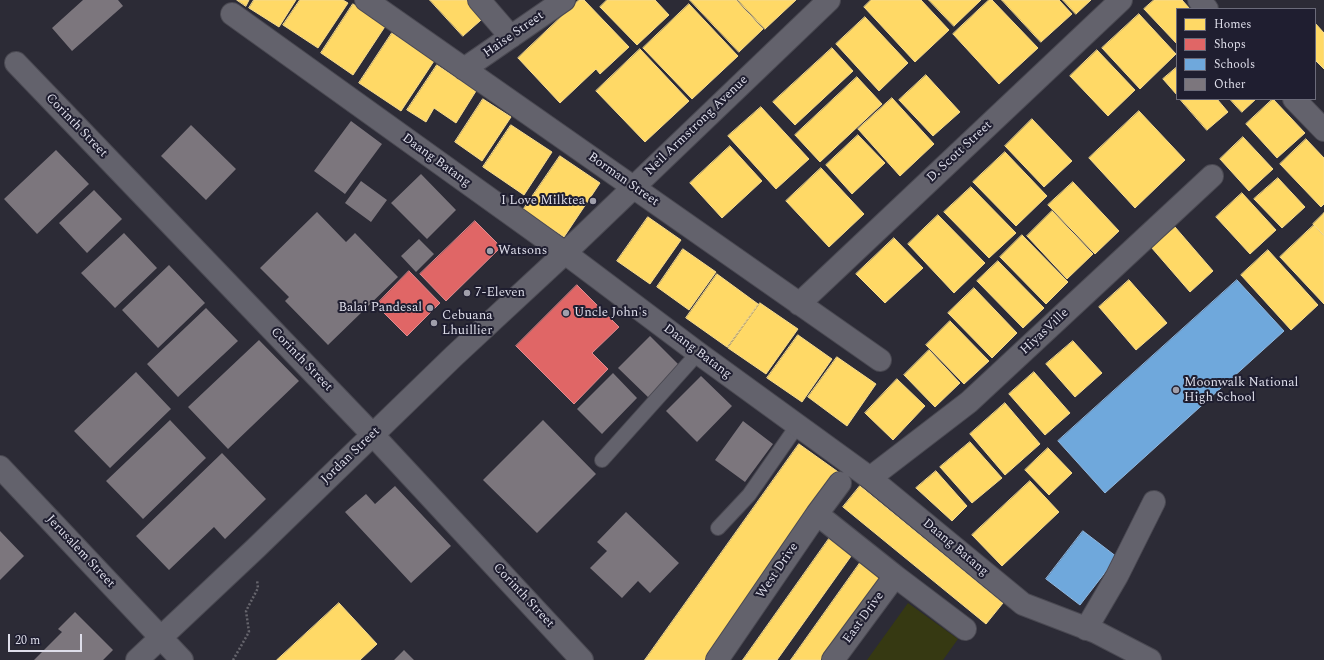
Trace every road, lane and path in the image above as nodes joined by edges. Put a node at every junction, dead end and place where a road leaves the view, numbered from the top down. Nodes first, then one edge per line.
1 (366, 0) edge
2 (479, 0) edge
3 (564, 0) edge
4 (829, 0) edge
5 (1121, 0) edge
6 (1198, 0) edge
7 (1206, 8) edge
8 (232, 14) dead end
9 (511, 37) junction
10 (16, 63) dead end
11 (464, 69) junction
12 (1295, 100) edge
13 (1324, 130) edge
14 (1212, 176) dead end
15 (633, 187) junction
16 (565, 253) junction
17 (799, 304) junction
18 (698, 353) junction
19 (880, 360) dead end
20 (798, 426) junction
21 (373, 435) junction
22 (602, 460) dead end
23 (0, 467) edge
24 (870, 478) junction
25 (840, 483) dead end
26 (1154, 502) dead end
27 (817, 514) junction
28 (718, 528) dead end
29 (256, 548) junction
30 (895, 576) junction
31 (1086, 628) junction
32 (965, 629) dead end
33 (161, 638) junction
34 (137, 660) edge
35 (182, 660) edge
36 (233, 660) edge
37 (582, 660) edge
38 (717, 660) edge
39 (833, 660) edge
40 (1150, 660) edge

1 - 11 street, Borman Street
2 - 9 street
3 - 9 street, Haise Street
4 - 15 street, Neil Armstrong Avenue
5 - 17 street, D. Scott Street
6 - 7 street
8 - 16 street, Daang Batang
9 - 11 street, Haise Street
10 - 21 street, Corinth Street
11 - 15 street, Borman Street
12 - 13 street
14 - 24 street, HiyasVille
15 - 16 street, Neil Armstrong Avenue
15 - 17 street, Borman Street
16 - 18 street, Daang Batang
16 - 21 street, Jordan Street
17 - 19 street, Borman Street
18 - 20 street, Daang Batang
18 - 22 lane
20 - 24 street, Daang Batang
20 - 28 lane
21 - 29 street, Jordan Street
21 - 37 street, Corinth Street
23 - 33 street, Jerusalem Street
24 - 31 street, Daang Batang
25 - 27 street, West Drive
26 - 31 street
27 - 30 street
27 - 38 street, West Drive
29 - 33 street, Jordan Street
29 - 36 path
30 - 32 street
30 - 39 street, East Drive
31 - 40 street, Daang Batang
33 - 34 street, Jordan Street
33 - 35 street, Jerusalem Street

